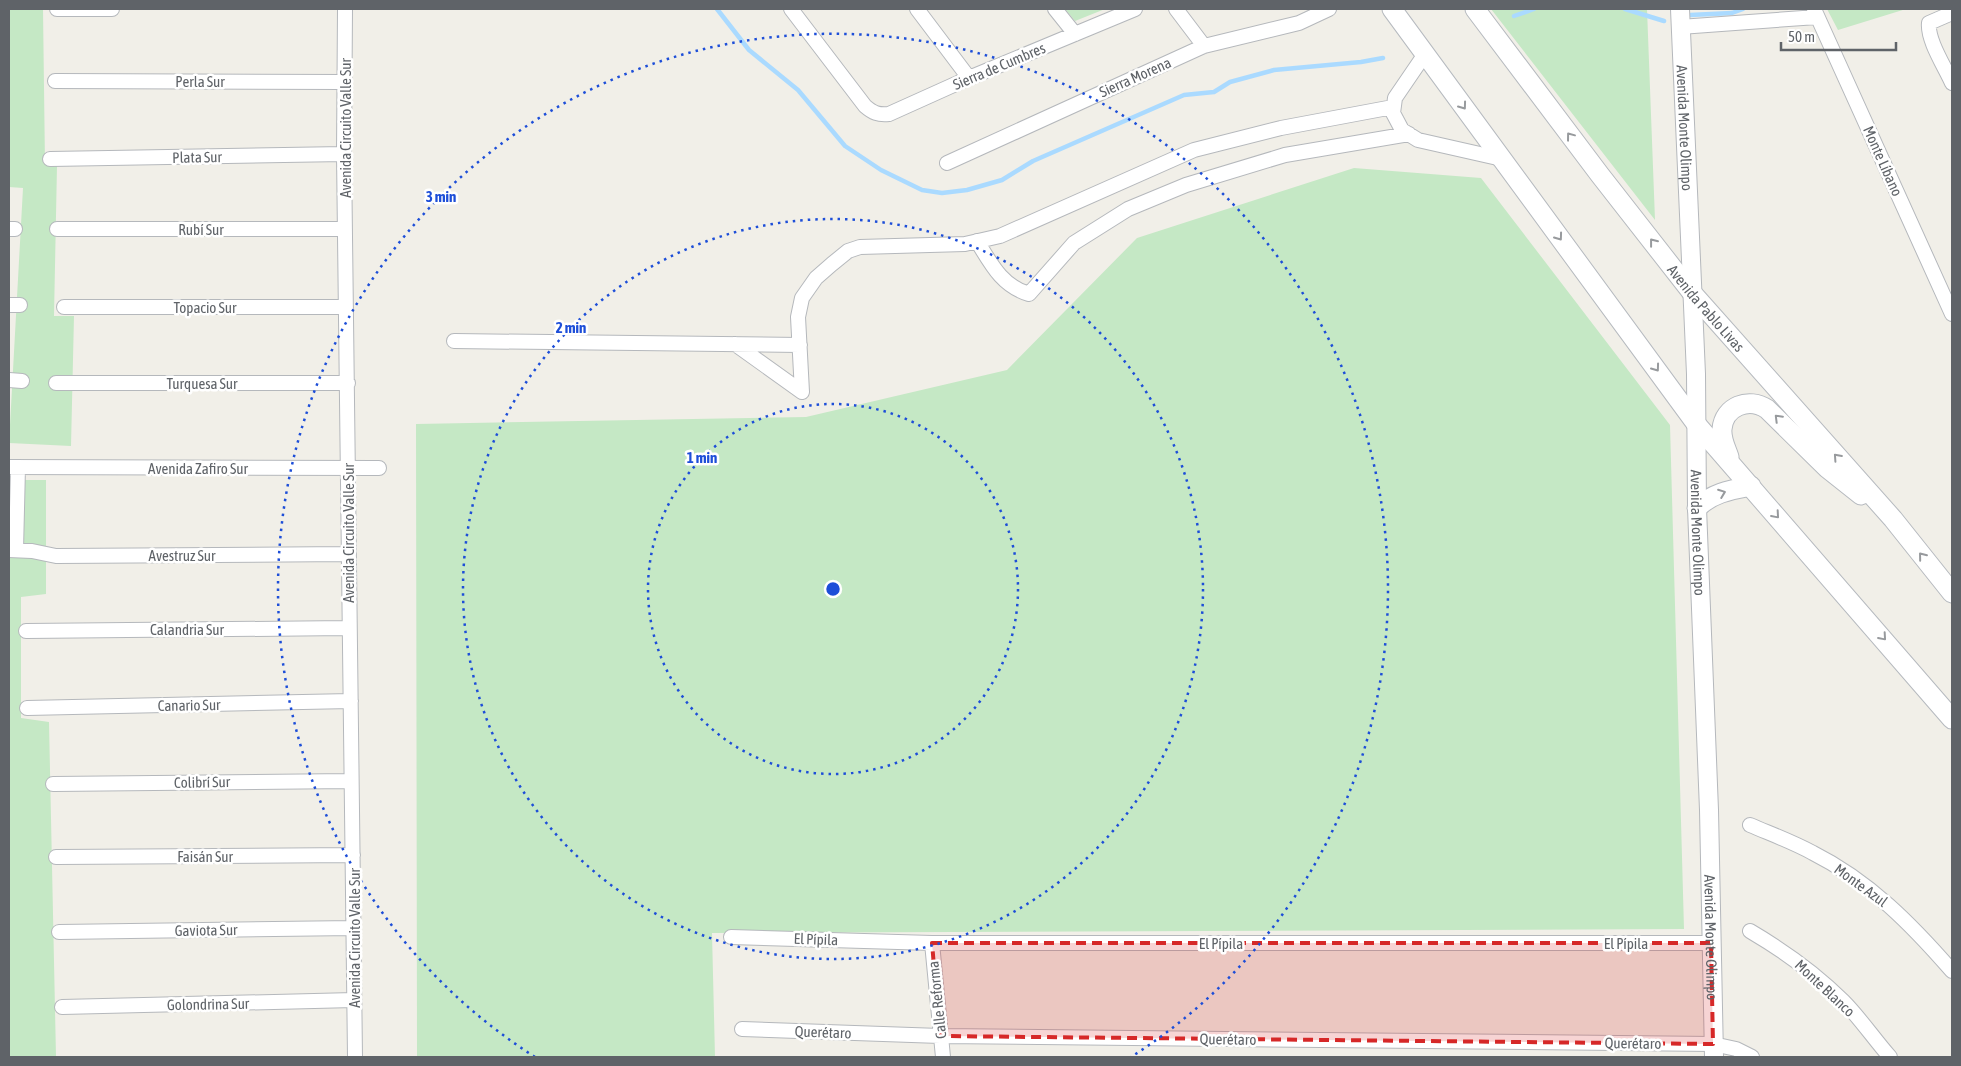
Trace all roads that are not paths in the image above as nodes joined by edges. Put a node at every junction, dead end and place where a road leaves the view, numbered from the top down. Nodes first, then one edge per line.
1 (57, 9) edge
2 (112, 9) edge
3 (345, 9) edge
4 (791, 9) edge
5 (916, 9) edge
6 (1055, 9) edge
7 (1135, 9) edge
8 (1176, 9) edge
9 (1330, 9) edge
10 (1392, 9) edge
11 (1475, 9) edge
12 (1680, 9) edge
13 (1816, 13) edge
14 (1952, 13) edge
15 (1680, 27) junction
16 (1075, 34) junction
17 (1204, 46) junction
18 (1425, 54) junction
19 (969, 78) junction
20 (55, 81) dead end
21 (345, 82) junction
22 (1952, 83) edge
23 (1394, 107) junction
24 (1409, 134) junction
25 (344, 154) junction
26 (50, 159) dead end
27 (1502, 160) junction
28 (947, 163) dead end
29 (57, 229) dead end
30 (345, 229) junction
31 (977, 241) junction
32 (1693, 294) junction
33 (346, 306) junction
34 (64, 307) dead end
35 (1952, 314) edge
36 (454, 341) dead end
37 (735, 344) junction
38 (800, 345) junction
39 (56, 383) dead end
40 (348, 383) junction
41 (1697, 424) junction
42 (1732, 465) junction
43 (13, 467) edge
44 (379, 468) dead end
45 (348, 469) junction
46 (1751, 486) junction
47 (1697, 508) junction
48 (1893, 519) junction
49 (12, 550) edge
50 (348, 554) junction
51 (1952, 593) edge
52 (348, 628) junction
53 (26, 631) dead end
54 (351, 701) junction
55 (27, 708) dead end
56 (1952, 719) edge
57 (350, 781) junction
58 (53, 784) dead end
59 (1750, 825) dead end
60 (353, 855) junction
61 (56, 857) dead end
62 (354, 928) junction
63 (59, 932) dead end
64 (1750, 932) dead end
65 (731, 936) dead end
66 (932, 943) junction
67 (1711, 943) junction
68 (1952, 971) edge
69 (354, 1000) junction
70 (62, 1007) dead end
71 (742, 1029) dead end
72 (940, 1036) junction
73 (1714, 1051) edge
74 (355, 1057) edge
75 (943, 1057) edge
76 (1752, 1057) edge
77 (1890, 1057) edge

1 - 2 street
3 - 21 street, Avenida Circuito Valle Sur
4 - 19 street, Sierra de Cumbres
5 - 19 street
6 - 16 street
7 - 16 street, Sierra de Cumbres
8 - 17 street
9 - 17 street, Sierra Morena
10 - 18 main road
32 -> 11 main road, Avenida Pablo Livas
12 - 15 street, Avenida Monte Olimpo
13 - 15 street
13 - 35 street, Monte Líbano
14 - 22 street
15 - 32 street, Avenida Monte Olimpo
16 - 19 street, Sierra de Cumbres
17 - 28 street, Sierra Morena
18 - 23 street
18 -> 27 main road
20 - 21 street, Perla Sur
21 - 25 street, Avenida Circuito Valle Sur
23 - 24 street
23 - 31 street
24 - 27 street
24 - 31 street
25 - 26 street, Plata Sur
25 - 30 street, Avenida Circuito Valle Sur
27 -> 41 main road
29 - 30 street, Rubí Sur
30 - 33 street, Avenida Circuito Valle Sur
31 - 38 street
32 - 41 street, Avenida Monte Olimpo
48 -> 32 main road, Avenida Pablo Livas
33 - 34 street, Topacio Sur
33 - 40 street, Avenida Circuito Valle Sur
36 - 37 street
37 - 38 street
37 - 38 street
39 - 40 street, Turquesa Sur
40 - 45 street, Avenida Circuito Valle Sur
41 - 42 main road
41 - 47 street, Avenida Monte Olimpo
42 - 46 main road
48 -> 42 main road
43 - 45 street, Avenida Zafiro Sur
43 - 49 street
44 - 45 street, Avenida Zafiro Sur
45 - 50 street, Avenida Circuito Valle Sur
47 -> 46 main road
46 -> 56 main road
47 - 67 street, Avenida Monte Olimpo
51 -> 48 main road, Avenida Pablo Livas
49 - 50 street, Avestruz Sur
50 - 52 street, Avenida Circuito Valle Sur
52 - 53 street, Calandria Sur
52 - 54 street, Avenida Circuito Valle Sur
54 - 55 street, Canario Sur
54 - 57 street, Avenida Circuito Valle Sur
57 - 58 street, Colibrí Sur
57 - 60 street, Avenida Circuito Valle Sur
59 - 68 street, Monte Azul
60 - 61 street, Faisán Sur
60 - 62 street, Avenida Circuito Valle Sur
62 - 63 street, Gaviota Sur
62 - 69 street, Avenida Circuito Valle Sur
64 - 77 street, Monte Blanco
65 - 66 street, El Pípila
66 - 67 street, El Pípila
66 - 72 street, Calle Reforma
67 - 73 street, Avenida Monte Olimpo
69 - 70 street, Golondrina Sur
69 - 74 street, Avenida Circuito Valle Sur
71 - 72 street, Querétaro
72 - 73 street, Querétaro
72 - 75 street, Calle Reforma
73 - 76 street, Querétaro

